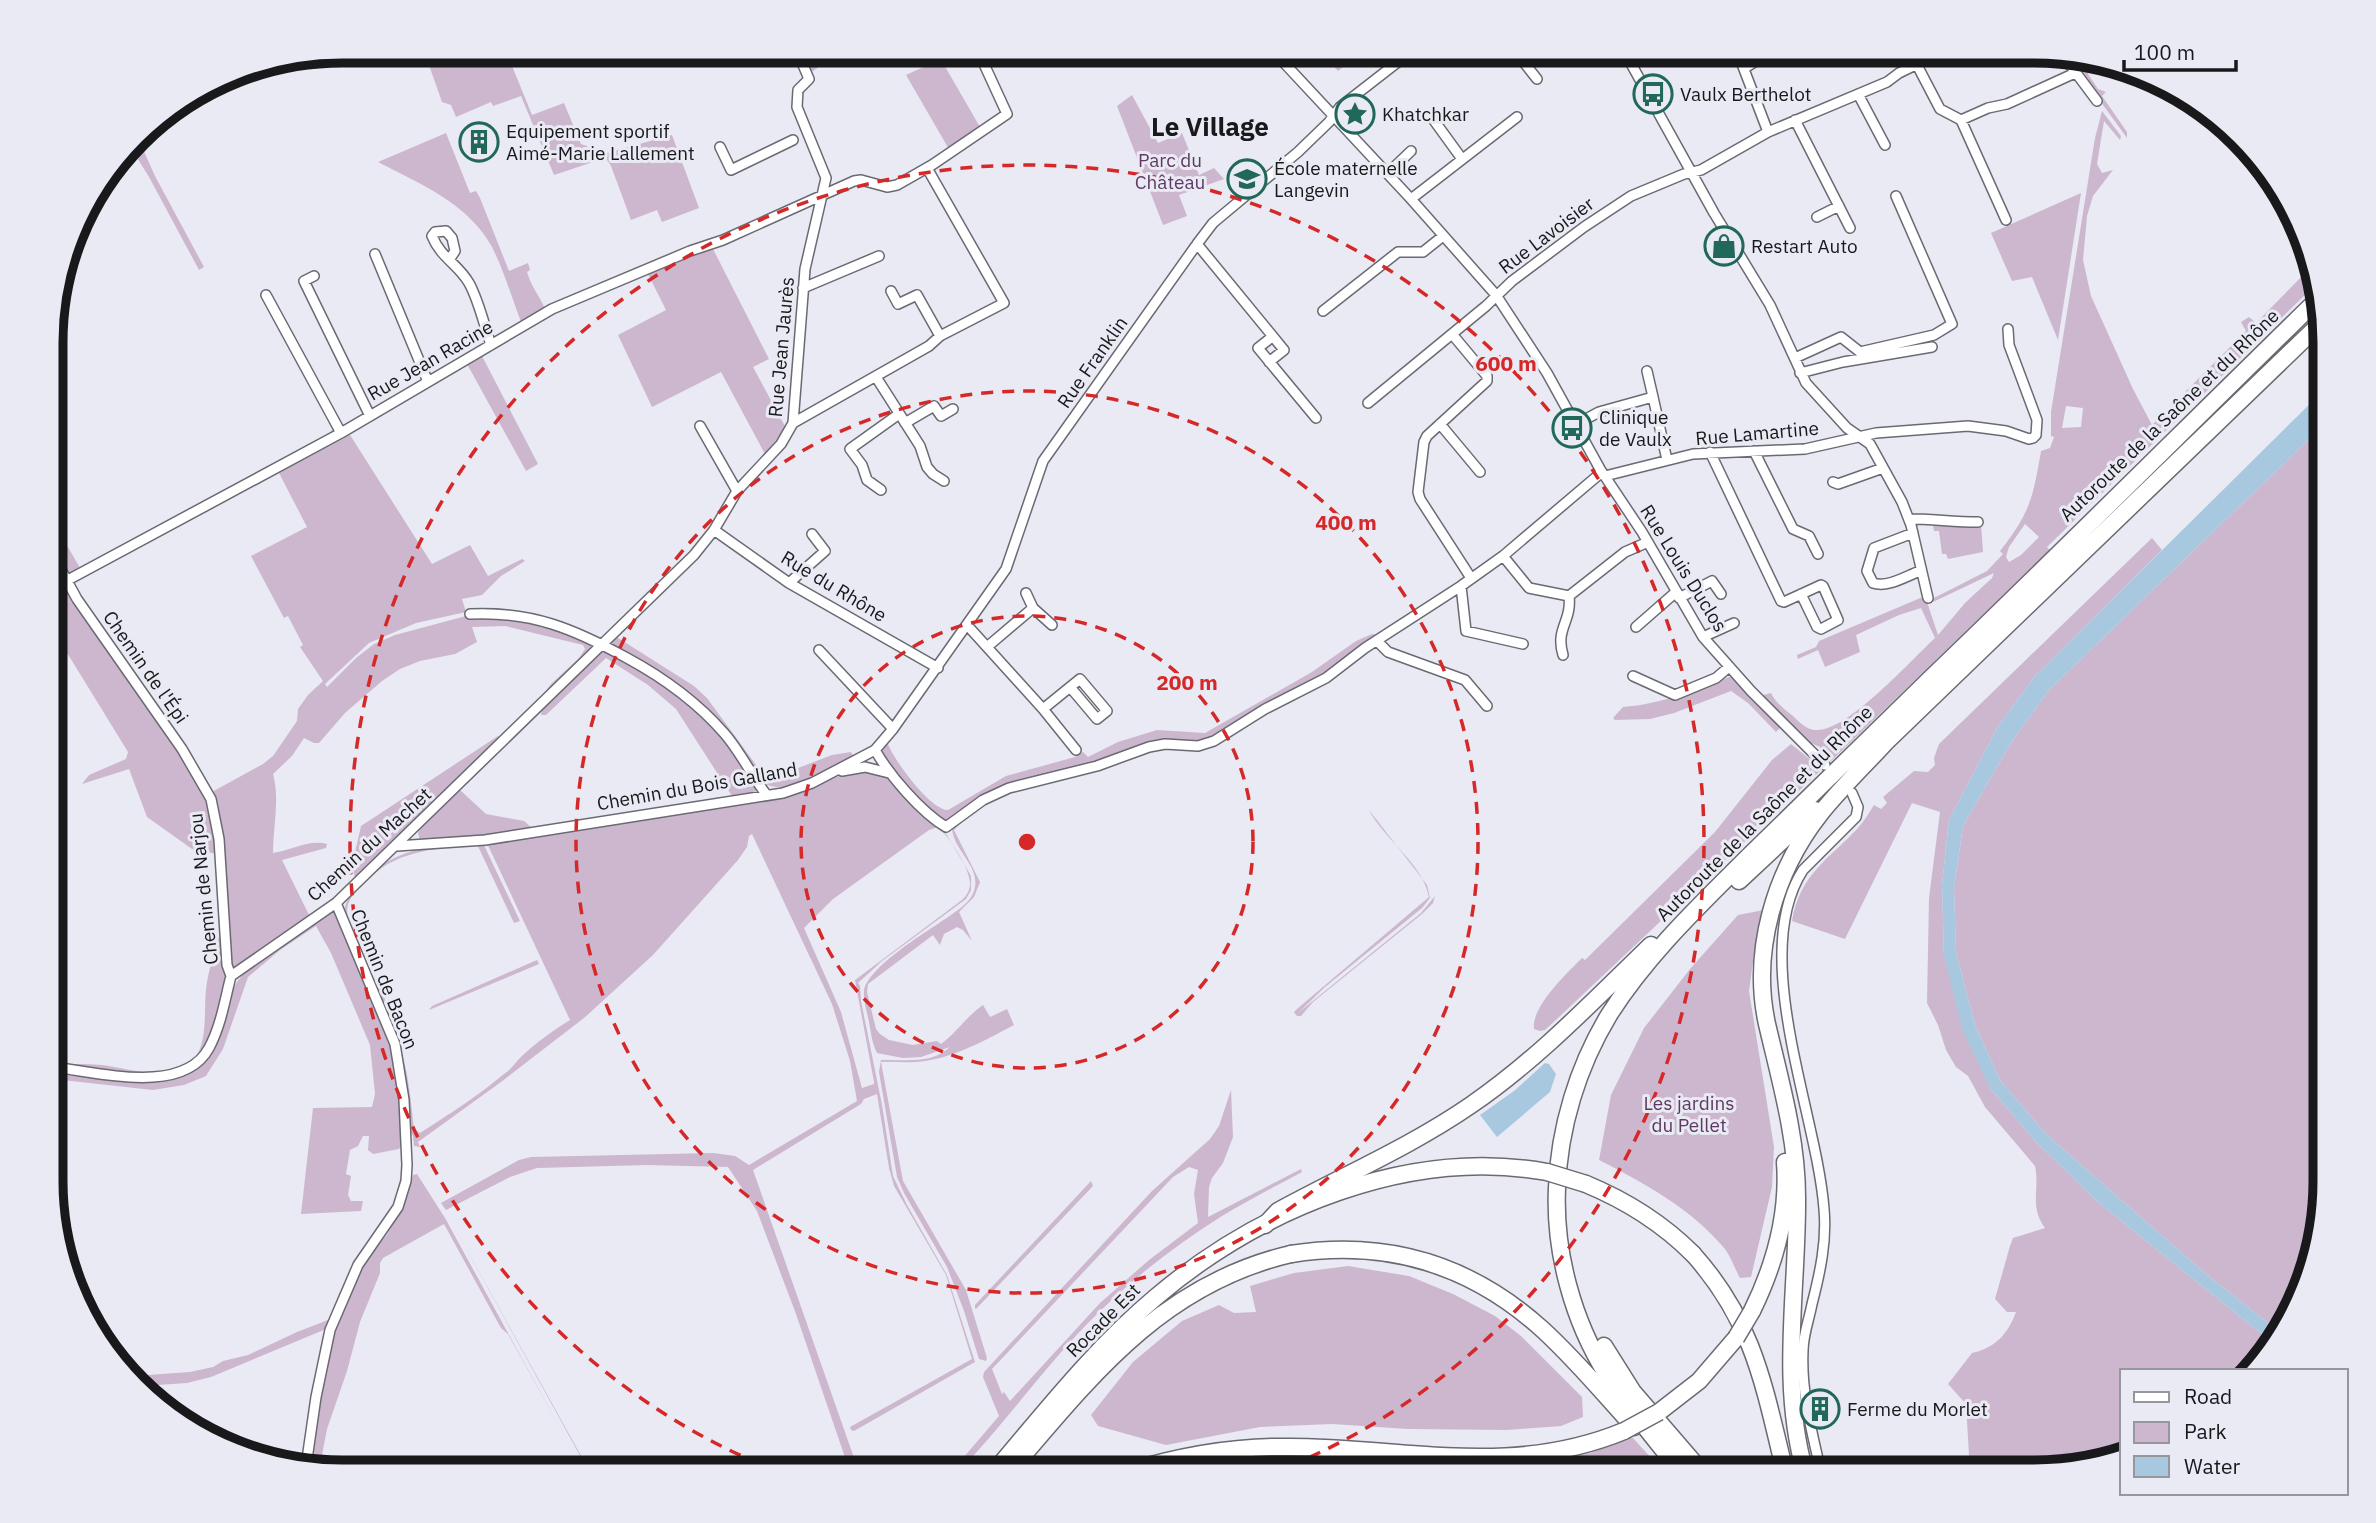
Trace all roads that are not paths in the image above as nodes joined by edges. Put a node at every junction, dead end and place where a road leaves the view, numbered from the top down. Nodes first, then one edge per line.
1 (802, 63) edge
2 (984, 63) edge
3 (1284, 63) edge
4 (1397, 63) edge
5 (1524, 63) edge
6 (1632, 63) edge
7 (1743, 63) edge
8 (1753, 63) edge
9 (1921, 63) edge
10 (1917, 65) junction
11 (2070, 65) edge
12 (1745, 68) junction
13 (2075, 73) junction
14 (1537, 79) dead end
15 (1858, 94) junction
16 (2097, 102) dead end
17 (1334, 115) junction
18 (1517, 117) dead end
19 (1433, 119) dead end
20 (1795, 120) junction
21 (1961, 120) junction
22 (1768, 132) junction
23 (800, 136) junction
24 (1885, 145) dead end
25 (720, 147) dead end
26 (1410, 151) dead end
27 (1462, 159) junction
28 (927, 167) junction
29 (1693, 172) junction
30 (1388, 173) junction
31 (823, 195) junction
32 (1896, 196) dead end
33 (1412, 199) junction
34 (1839, 206) junction
35 (1817, 217) dead end
36 (2006, 220) dead end
37 (1850, 228) dead end
38 (1443, 236) junction
39 (1197, 244) junction
40 (375, 254) dead end
41 (879, 256) dead end
42 (449, 260) dead end
43 (313, 276) dead end
44 (803, 288) junction
45 (891, 291) dead end
46 (266, 295) dead end
47 (1496, 296) junction
48 (2311, 306) edge
49 (1323, 311) dead end
50 (2008, 329) dead end
51 (2312, 331) edge
52 (1452, 334) junction
53 (940, 336) junction
54 (1272, 337) junction
55 (491, 345) junction
56 (1932, 347) dead end
57 (1795, 358) junction
58 (1269, 362) junction
59 (1647, 371) dead end
60 (1800, 373) junction
61 (876, 377) junction
62 (428, 382) junction
63 (1653, 397) junction
64 (1368, 403) dead end
65 (953, 409) dead end
66 (370, 416) junction
67 (902, 418) junction
68 (1316, 418) dead end
69 (793, 423) junction
70 (1440, 424) junction
71 (1575, 425) junction
72 (700, 426) dead end
73 (341, 433) junction
74 (1859, 437) junction
75 (1754, 451) junction
76 (1710, 452) junction
77 (1667, 460) junction
78 (1883, 468) junction
79 (1480, 471) dead end
80 (1603, 474) junction
81 (944, 481) dead end
82 (1833, 482) dead end
83 (881, 490) dead end
84 (737, 491) junction
85 (1909, 519) junction
86 (1978, 522) dead end
87 (714, 530) junction
88 (1913, 533) junction
89 (812, 534) dead end
90 (1648, 542) junction
91 (1818, 554) dead end
92 (1503, 556) junction
93 (1920, 571) junction
94 (63, 575) edge
95 (1471, 578) junction
96 (66, 581) junction
97 (63, 583) edge
98 (789, 583) junction
99 (1461, 586) junction
100 (1026, 593) dead end
101 (1721, 594) dead end
102 (1801, 594) junction
103 (1677, 595) junction
104 (1569, 596) junction
105 (1928, 598) dead end
106 (1033, 608) junction
107 (470, 614) dead end
108 (1734, 623) dead end
109 (967, 625) junction
110 (1052, 625) dead end
111 (1636, 627) dead end
112 (1703, 637) junction
113 (1377, 641) junction
114 (604, 644) junction
115 (1523, 644) dead end
116 (987, 647) junction
117 (818, 650) dead end
118 (1563, 655) dead end
119 (1729, 667) junction
120 (939, 668) junction
121 (1633, 676) dead end
122 (1070, 687) dead end
123 (1486, 706) dead end
124 (1043, 709) junction
125 (893, 729) junction
126 (1885, 743) junction
127 (875, 750) junction
128 (1076, 750) dead end
129 (1825, 765) dead end
130 (833, 772) junction
131 (889, 774) junction
132 (1852, 793) dead end
133 (766, 794) junction
134 (211, 799) joint
135 (397, 846) junction
136 (336, 903) junction
137 (1682, 924) junction
138 (231, 976) junction
139 (63, 1068) edge
140 (1786, 1131) junction
141 (1265, 1224) junction
142 (307, 1458) edge
143 (1004, 1460) edge
144 (1019, 1460) edge
145 (1172, 1460) edge
146 (1665, 1460) edge
147 (1672, 1460) edge
148 (1692, 1460) edge
149 (1782, 1460) edge
150 (1802, 1460) edge
151 (1819, 1460) edge

1 - 23 street, Rue Jean Jaurès
2 - 28 street, Rue Jean Racine
3 - 17 street, Rue Louis Duclos
4 - 17 street, Rue Franklin
5 - 14 street
6 - 29 street
7 - 12 street
8 - 12 street
9 - 10 street, Rue Lavoisier
10 - 15 street, Rue Lavoisier
10 - 21 street
11 - 13 street
12 - 22 street
13 - 16 street
13 - 21 street
15 - 20 street, Rue Lavoisier
15 - 24 street
17 - 30 street, Rue Louis Duclos
17 - 39 street, Rue Franklin
18 - 27 street
19 - 27 street
20 - 22 street, Rue Lavoisier
20 - 34 street
21 - 36 street
22 - 29 street, Rue Lavoisier
23 - 25 street
23 - 31 street, Rue Jean Jaurès
26 - 30 street
27 - 33 street
28 - 31 street, Rue Jean Racine
28 - 53 street
29 - 47 street, Rue Lavoisier
29 - 57 street
30 - 33 street, Rue Louis Duclos
31 - 44 street, Rue Jean Jaurès
31 - 55 street, Rue Jean Racine
32 - 57 street
33 - 38 street, Rue Louis Duclos
34 - 35 street
34 - 37 street
38 - 47 street, Rue Louis Duclos
38 - 49 street
39 - 54 street
39 - 109 street, Rue Franklin
40 - 62 street
41 - 44 street
42 - 55 street
43 - 66 street
44 - 69 street, Rue Jean Jaurès
45 - 53 street
46 - 73 street
47 - 52 street, Rue Lavoisier
47 - 71 street, Rue Louis Duclos
48 - 137 highway, Autoroute de la Saône et du Rhône
50 - 74 street, Rue Lamartine
51 - 126 highway, Autoroute de la Saône et du Rhône
52 - 64 street, Rue Lavoisier
52 - 70 street
53 - 61 street
54 - 58 street
54 - 58 street
55 - 62 street, Rue Jean Racine
56 - 60 street
57 - 60 street
58 - 68 street
59 - 63 street
60 - 74 street
61 - 67 street
61 - 69 street
62 - 66 street, Rue Jean Racine
63 - 71 street
63 - 77 street
65 - 67 street
66 - 73 street, Rue Jean Racine
67 - 81 street
67 - 83 street
69 - 84 street, Rue Jean Jaurès
70 - 79 street
70 - 95 street
71 - 80 street, Rue Louis Duclos
72 - 84 street
73 - 96 street, Rue Jean Racine
74 - 75 street, Rue Lamartine
74 - 78 street
75 - 76 street, Rue Lamartine
75 - 91 street
76 - 77 street, Rue Lamartine
76 - 102 street
77 - 80 street, Rue Lamartine
78 - 82 street
78 - 85 street
80 - 90 street, Rue Louis Duclos
80 - 92 street, Rue Lamartine
84 - 87 street, Rue Jean Jaurès
85 - 86 street
85 - 88 street
87 - 98 street, Rue du Rhône
87 - 114 street, Rue Jean Jaurès
88 - 93 street
88 - 93 street
89 - 98 street
90 - 103 street, Rue Louis Duclos
90 - 104 street
92 - 95 street, Rue Lamartine
92 - 104 street
93 - 105 street
94 - 96 street, Chemin de l'Épi
95 - 99 street, Rue Lamartine
96 - 97 street, Rue Jean Racine
96 - 134 street, Chemin de l'Épi
98 - 120 street, Rue du Rhône
99 - 113 street, Rue Lamartine
99 - 115 street
100 - 106 street
101 - 103 street
102 - 102 street
103 - 111 street
103 - 112 street, Rue Louis Duclos
104 - 118 street
106 - 110 street
106 - 116 street
107 - 114 street
108 - 112 street
109 - 116 street
109 - 120 street, Rue Franklin
112 - 119 street, Rue Louis Duclos
113 - 123 street
113 - 131 street
114 - 133 street
114 - 135 street, Chemin du Machet
116 - 124 street
117 - 125 street
119 - 121 street
119 - 129 street, Rue Louis Duclos
120 - 125 street, Rue Franklin
122 - 124 street
124 - 128 street
125 - 127 street, Rue Franklin
126 - 140 highway, Autoroute de la Saône et du Rhône
126 - 148 highway
127 - 130 street, Chemin du Bois Galland
127 - 131 street
130 - 131 street
130 - 133 street, Chemin du Bois Galland
132 - 151 street
133 - 135 street, Chemin du Bois Galland
134 - 138 street, Chemin de Narjou
135 - 136 street, Chemin du Machet
136 - 138 street, Chemin du Machet
136 - 142 street, Chemin de Bacon
137 - 141 highway
137 - 147 highway, Autoroute de la Saône et du Rhône
138 - 139 street
140 - 145 highway, bridge
140 - 150 highway
141 - 143 highway, Rocade Est
141 - 149 highway, bridge
144 - 146 highway

